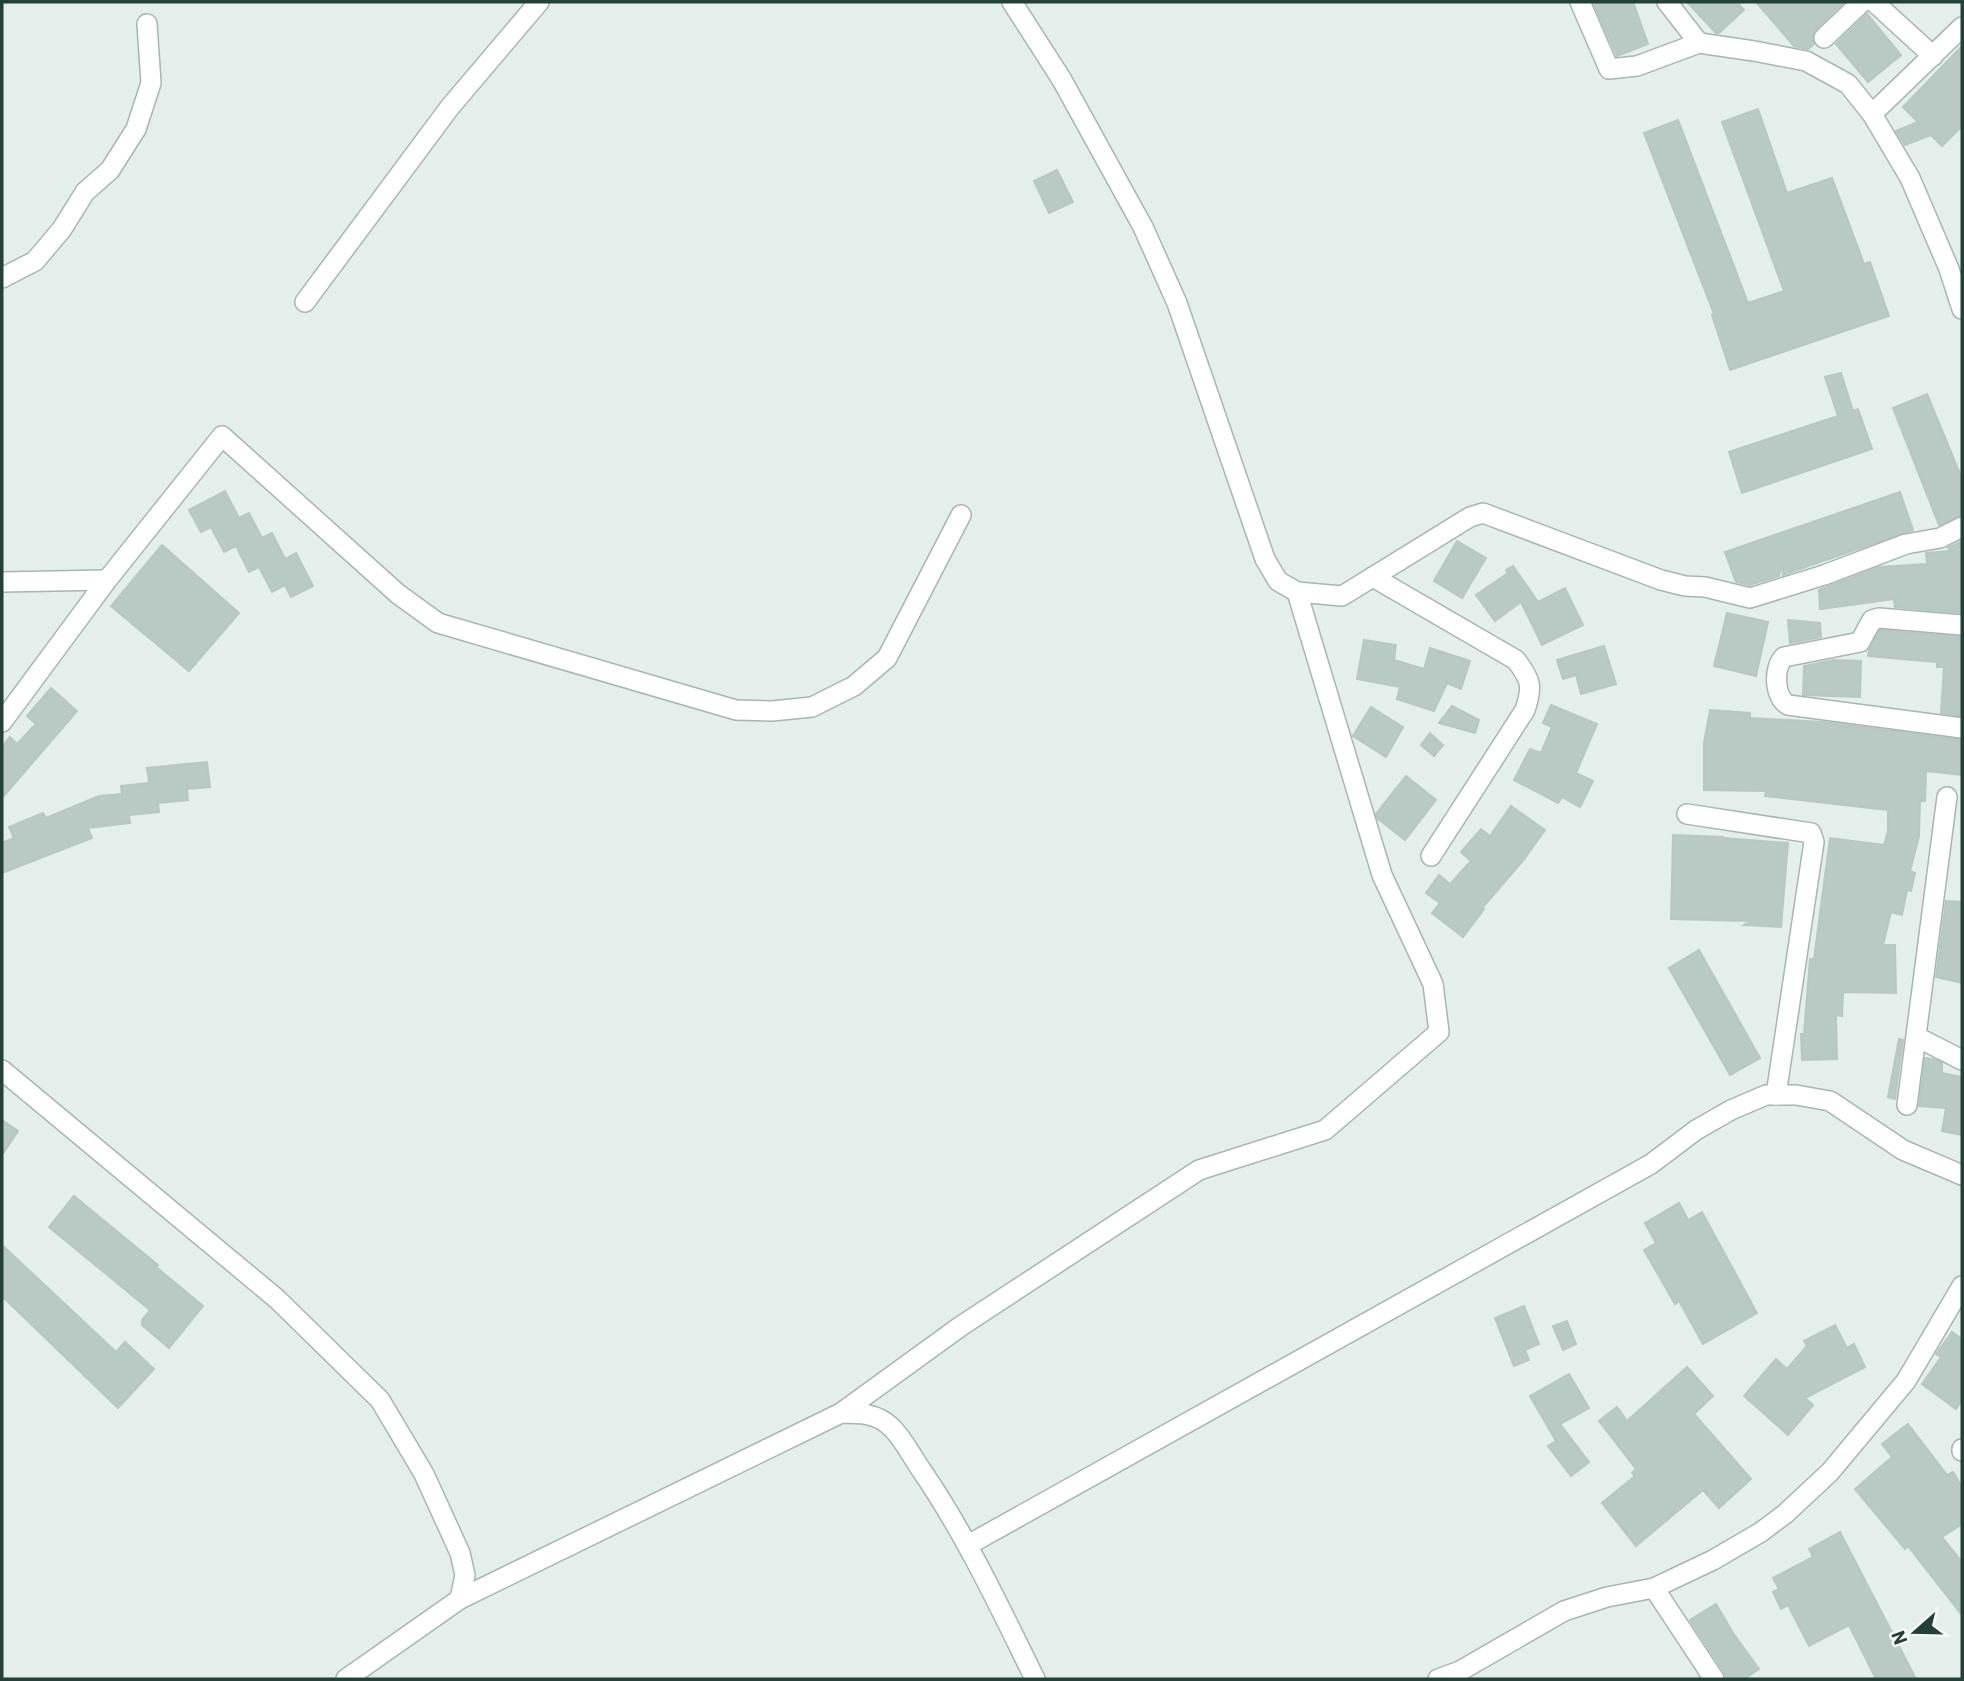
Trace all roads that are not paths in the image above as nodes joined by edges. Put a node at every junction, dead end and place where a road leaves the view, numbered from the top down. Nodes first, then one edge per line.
1 (539, 2) edge
2 (1013, 2) edge
3 (1580, 2) edge
4 (1667, 2) edge
5 (1862, 2) edge
6 (1874, 2) edge
7 (147, 24) dead end
8 (1962, 27) edge
9 (1824, 38) dead end
10 (1699, 43) junction
11 (1933, 56) junction
12 (1872, 114) junction
13 (2, 278) edge
14 (305, 302) dead end
15 (1962, 309) edge
16 (961, 515) dead end
17 (1962, 527) edge
18 (1373, 577) junction
19 (107, 580) junction
20 (2, 582) edge
21 (1297, 592) junction
22 (1962, 625) edge
23 (6, 708) edge
24 (1962, 728) edge
25 (1947, 797) dead end
26 (1686, 814) dead end
27 (1431, 856) dead end
28 (1917, 1037) junction
29 (1962, 1060) edge
30 (2, 1070) edge
31 (1776, 1095) junction
32 (1907, 1105) dead end
33 (1962, 1175) edge
34 (1962, 1286) edge
35 (841, 1413) junction
36 (968, 1545) junction
37 (1654, 1588) junction
38 (460, 1599) junction
39 (1460, 1675) edge
40 (346, 1679) edge
41 (1035, 1679) edge
42 (1438, 1679) edge
43 (1714, 1679) edge

1 - 14 street
2 - 21 street
3 - 10 street
4 - 10 street
5 - 9 street
6 - 11 street
7 - 13 street
8 - 11 street
10 - 12 street
11 - 12 street
12 - 15 street
16 - 19 street
17 - 18 street
18 - 21 street
18 - 27 street
19 - 20 street
19 - 23 street
21 - 35 street
22 - 24 street
25 - 28 street
26 - 31 street
28 - 29 street
28 - 32 street
30 - 38 street
31 - 33 street
31 - 36 street
34 - 37 street
35 - 36 street
35 - 38 street
36 - 41 street
37 - 39 street
37 - 43 street
38 - 40 street
39 - 42 street

